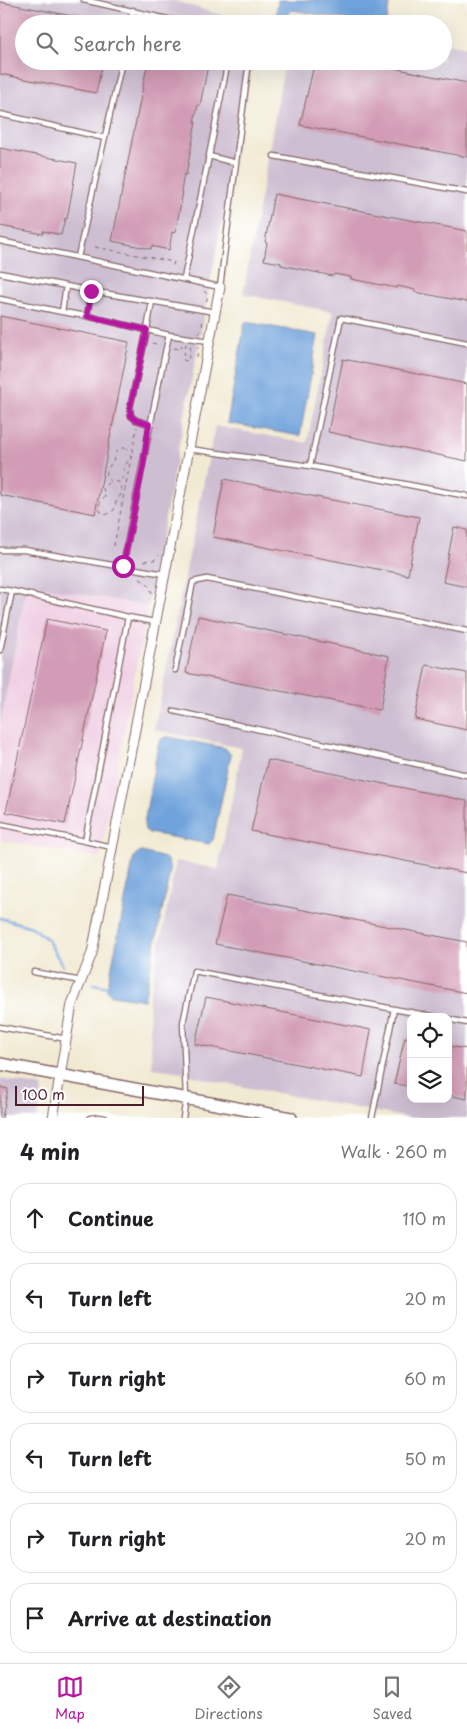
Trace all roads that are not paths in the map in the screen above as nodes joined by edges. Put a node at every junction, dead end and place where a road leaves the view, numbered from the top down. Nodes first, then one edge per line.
1 (84, 0) edge
2 (133, 10) junction
3 (132, 15) edge
4 (153, 15) edge
5 (120, 70) edge
6 (226, 70) edge
7 (248, 70) edge
8 (0, 114) edge
9 (105, 138) junction
10 (209, 156) junction
11 (274, 156) dead end
12 (236, 163) junction
13 (467, 192) edge
14 (0, 241) edge
15 (78, 257) junction
16 (0, 273) edge
17 (184, 279) junction
18 (66, 286) junction
19 (220, 287) junction
20 (91, 291) junction
21 (0, 299) edge
22 (152, 301) junction
23 (62, 312) junction
24 (216, 312) junction
25 (87, 316) junction
26 (147, 330) junction
27 (168, 335) junction
28 (210, 341) junction
29 (467, 343) edge
30 (149, 424) junction
31 (189, 449) junction
32 (310, 466) junction
33 (467, 496) edge
34 (0, 550) edge
35 (123, 566) junction
36 (165, 574) junction
37 (0, 589) edge
38 (12, 591) junction
39 (128, 617) junction
40 (156, 622) junction
41 (467, 631) edge
42 (0, 650) edge
43 (174, 670) dead end
44 (174, 711) dead end
45 (467, 775) edge
46 (0, 824) edge
47 (85, 841) junction
48 (112, 847) junction
49 (34, 972) dead end
50 (81, 981) junction
51 (394, 1009) junction
52 (415, 1013) edge
53 (452, 1020) edge
54 (467, 1023) edge
55 (0, 1027) edge
56 (66, 1039) junction
57 (0, 1064) edge
58 (61, 1075) junction
59 (186, 1098) junction
60 (284, 1117) edge
61 (53, 1118) edge
62 (90, 1118) edge
63 (105, 1118) edge
64 (183, 1118) edge
65 (372, 1118) edge

1 - 2 lane
2 - 3 lane
2 - 4 lane
5 - 9 lane
6 - 10 lane
7 - 12 lane
8 - 9 lane
9 - 15 lane
10 - 12 lane
10 - 17 lane
11 - 13 lane
12 - 19 lane
14 - 15 lane
15 - 17 lane
16 - 18 lane
17 - 19 lane
18 - 20 lane
18 - 23 lane
19 - 24 street
20 - 22 lane
20 - 25 lane
21 - 23 lane
22 - 24 lane
22 - 26 lane
23 - 25 lane
24 - 28 street
25 - 26 lane
26 - 27 lane
26 - 30 lane
27 - 28 lane
27 - 30 lane
28 - 31 street
29 - 32 lane
30 - 35 lane
31 - 32 lane
31 - 36 street
32 - 33 lane
34 - 35 lane
35 - 36 lane
36 - 40 street
37 - 38 lane
38 - 39 lane
38 - 42 lane
39 - 40 lane
39 - 47 lane
40 - 48 street
41 - 43 lane
44 - 45 lane
46 - 47 lane
47 - 48 lane
48 - 50 street
49 - 50 lane
50 - 56 street
51 - 52 lane
51 - 59 lane
51 - 65 lane
53 - 54 lane
55 - 56 lane
56 - 58 street
57 - 58 street
58 - 59 street
58 - 61 street
59 - 60 street
59 - 64 lane
62 - 63 lane

